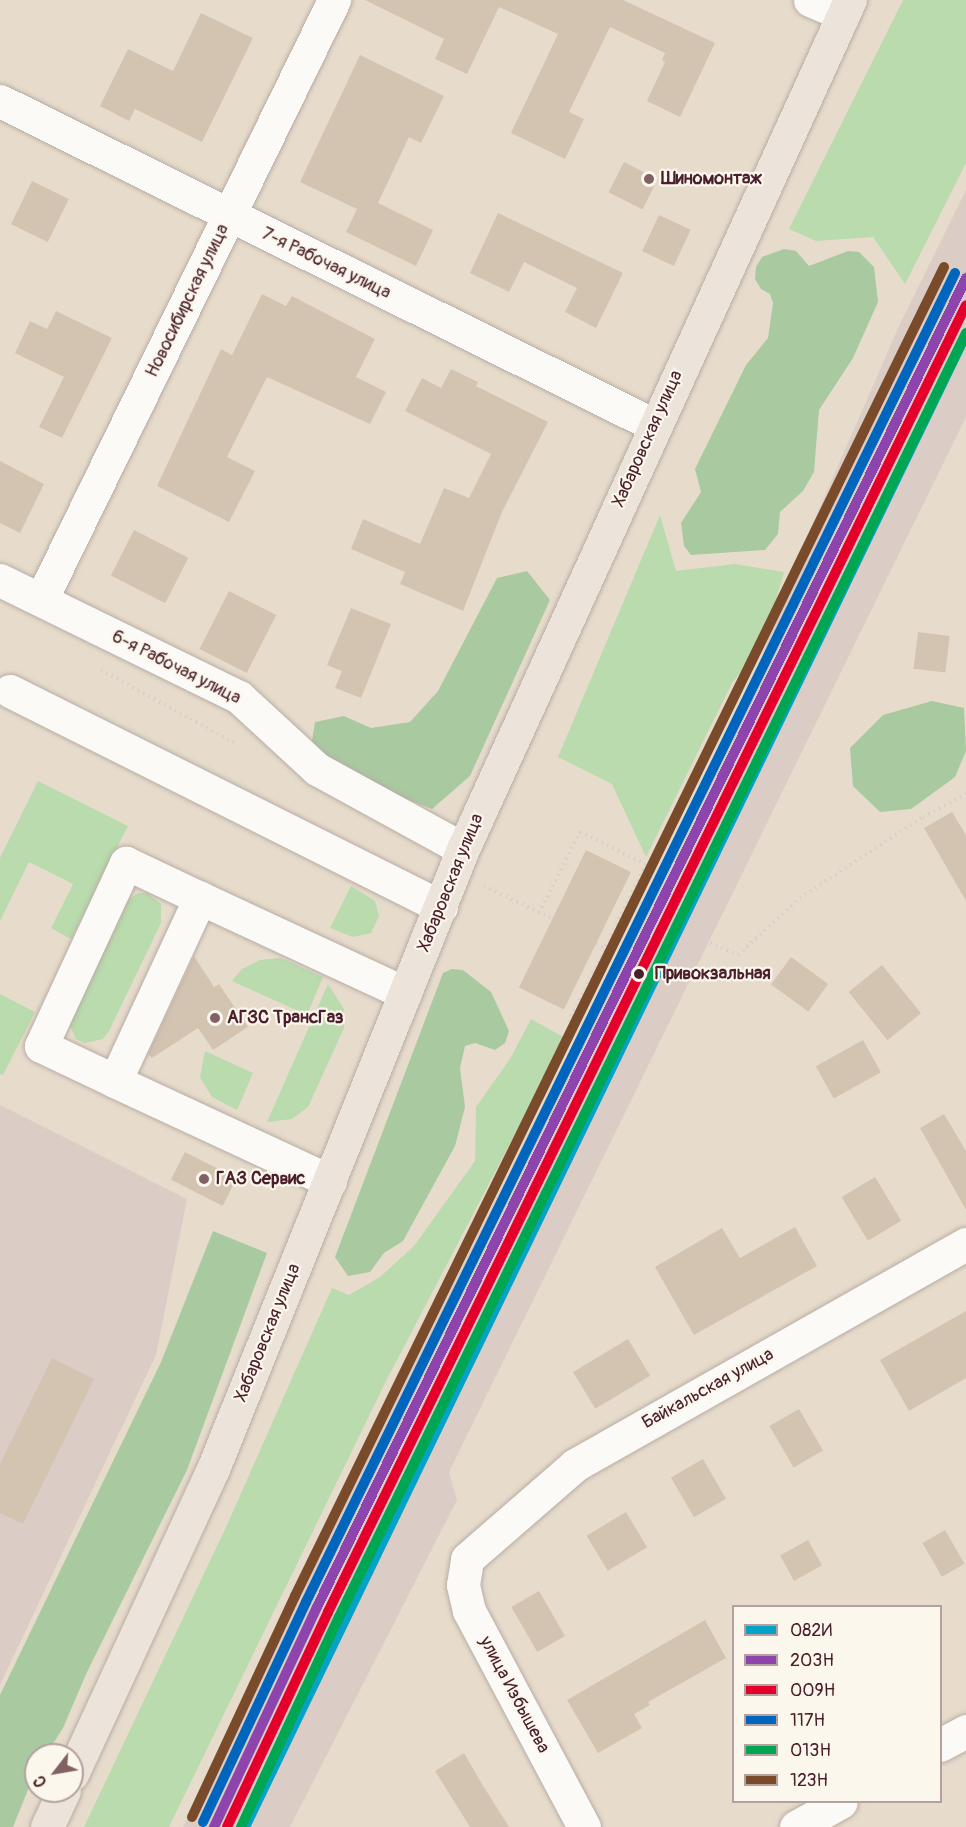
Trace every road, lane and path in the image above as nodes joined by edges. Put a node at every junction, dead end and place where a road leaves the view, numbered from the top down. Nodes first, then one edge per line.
1 (334, 0) edge
2 (810, 0) edge
3 (847, 7) edge
4 (0, 101) edge
5 (229, 217) junction
6 (654, 425) junction
7 (0, 580) edge
8 (41, 600) junction
9 (92, 665) dead end
10 (4, 697) edge
11 (797, 720) dead end
12 (245, 748) dead end
13 (966, 794) edge
14 (464, 849) junction
15 (482, 885) dead end
16 (200, 898) junction
17 (441, 907) junction
18 (539, 913) junction
19 (553, 919) dead end
20 (694, 934) junction
21 (596, 944) dead end
22 (605, 948) junction
23 (674, 978) junction
24 (405, 993) junction
25 (569, 1022) dead end
26 (116, 1081) junction
27 (330, 1181) junction
28 (576, 1182) dead end
29 (966, 1244) edge
30 (467, 1559) joint
31 (966, 1731) edge
32 (942, 1744) edge
33 (84, 1748) edge
34 (58, 1803) edge
35 (839, 1803) edge
36 (47, 1827) edge
37 (584, 1827) edge
38 (796, 1827) edge

1 - 5 street, Новосибирская улица
2 - 3 street
3 - 6 main road, Хабаровская улица
4 - 5 street, 7-я Рабочая улица
5 - 6 street, 7-я Рабочая улица
5 - 8 street, Новосибирская улица
6 - 14 main road, Хабаровская улица
7 - 8 street, 6-я Рабочая улица
8 - 14 street, 6-я Рабочая улица
9 - 12 path
10 - 17 street
11 - 20 path
13 - 20 path
14 - 17 main road, Хабаровская улица
15 - 18 path
16 - 24 street
16 - 26 street
16 - 26 street
17 - 24 main road, Хабаровская улица
18 - 19 path
18 - 22 path
20 - 23 path
21 - 22 path
22 - 23 path
22 - 25 path
23 - 28 path
24 - 27 main road, Хабаровская улица
26 - 27 street
27 - 33 main road, Хабаровская улица
29 - 30 street, Байкальская улица
30 - 37 street, улица Избышева
31 - 32 street
34 - 36 main road
35 - 38 street

